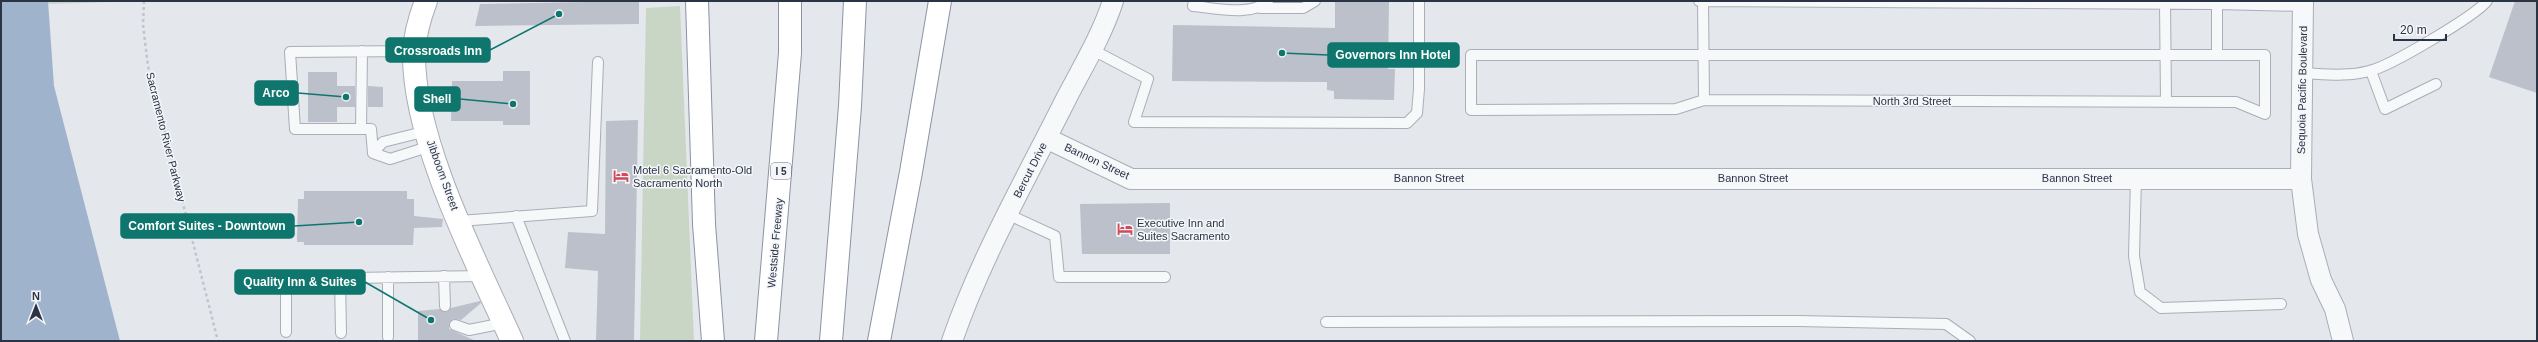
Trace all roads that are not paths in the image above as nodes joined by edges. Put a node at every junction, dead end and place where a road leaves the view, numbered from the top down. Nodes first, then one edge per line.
1 (426, 1) edge
2 (790, 1) edge
3 (855, 1) edge
4 (940, 1) edge
5 (1113, 1) edge
6 (1194, 1) edge
7 (1268, 1) edge
8 (1315, 1) edge
9 (1419, 1) edge
10 (1699, 1) edge
11 (1703, 1) edge
12 (2487, 1) edge
13 (2191, 2) edge
14 (2165, 3) junction
15 (2303, 3) edge
16 (2217, 4) junction
17 (696, 7) edge
18 (1260, 8) junction
19 (1091, 49) junction
20 (362, 51) junction
21 (414, 51) junction
22 (2165, 54) junction
23 (2217, 54) junction
24 (1703, 55) junction
25 (598, 62) dead end
26 (2371, 71) junction
27 (2302, 73) junction
28 (2436, 84) dead end
29 (1704, 100) junction
30 (2166, 102) junction
31 (361, 129) junction
32 (1046, 138) junction
33 (429, 139) junction
34 (373, 154) junction
35 (2136, 178) junction
36 (2301, 179) junction
37 (1007, 214) junction
38 (516, 216) junction
39 (459, 221) junction
40 (444, 276) junction
41 (483, 276) junction
42 (388, 277) junction
43 (1166, 277) dead end
44 (340, 278) junction
45 (2281, 304) dead end
46 (445, 306) dead end
47 (1326, 322) dead end
48 (455, 325) dead end
49 (286, 332) dead end
50 (508, 332) edge
51 (341, 333) dead end
52 (388, 337) dead end
53 (565, 341) edge
54 (713, 341) edge
55 (766, 341) edge
56 (831, 341) edge
57 (879, 341) edge
58 (952, 341) edge
59 (1970, 341) edge
60 (2343, 341) edge

1 - 21 main road, Jibboom Street
2 - 55 main road, Westside Freeway / I 5
3 - 56 main road
4 - 57 main road
5 - 19 street, Bercut Drive
6 - 18 lane
7 - 18 lane
8 - 18 lane
9 - 19 lane
10 - 11 lane
11 - 14 lane
11 - 24 lane
12 - 26 lane
13 - 14 lane
13 - 16 lane
14 - 22 lane
15 - 16 lane
15 - 27 street, Sequoia Pacific Boulevard
16 - 23 lane
17 - 54 main road
19 - 32 street, Bercut Drive
20 - 21 lane
20 - 31 lane
20 - 31 lane
21 - 33 main road, Jibboom Street
22 - 23 lane, North 3rd Street
22 - 24 lane, North 3rd Street
22 - 30 lane
23 - 30 lane, North 3rd Street
24 - 29 lane
24 - 29 lane, North 3rd Street
25 - 38 lane
26 - 27 lane
26 - 28 lane
27 - 36 street, Sequoia Pacific Boulevard
29 - 30 lane, North 3rd Street
31 - 34 lane
32 - 35 street, Bannon Street
32 - 37 street, Bercut Drive
33 - 34 lane
33 - 34 lane
33 - 39 main road, Jibboom Street
35 - 36 street, Bannon Street
35 - 45 lane
36 - 60 street
37 - 43 lane
37 - 58 street, Bercut Drive
38 - 39 lane
38 - 53 lane
39 - 41 main road, Jibboom Street
40 - 41 lane
40 - 42 lane
40 - 46 lane
41 - 50 main road, Jibboom Street
42 - 44 lane
42 - 52 lane
44 - 49 lane
44 - 51 lane
47 - 59 lane
48 - 50 lane

